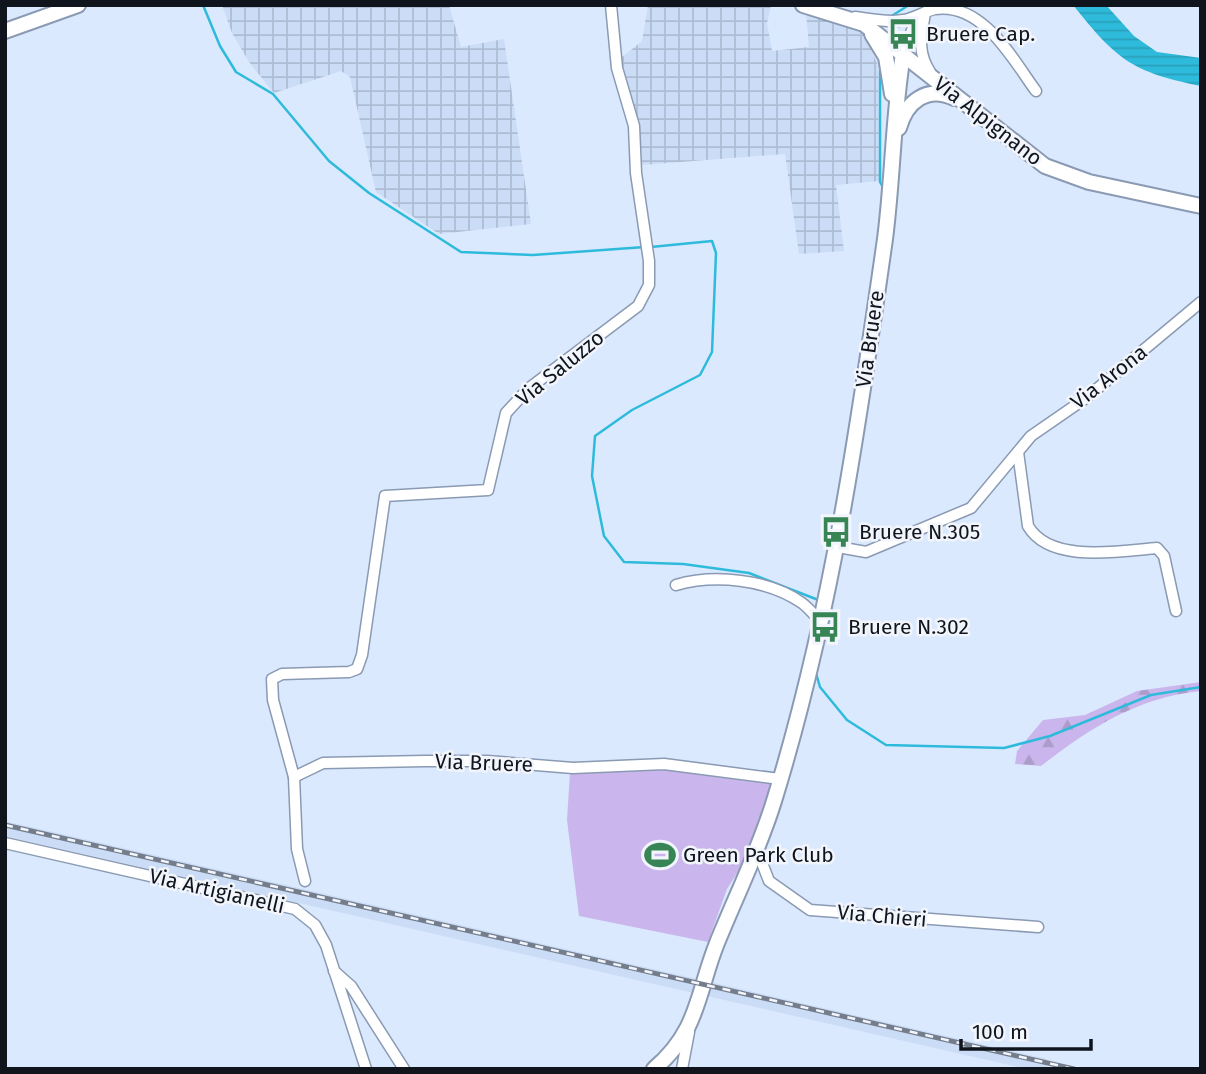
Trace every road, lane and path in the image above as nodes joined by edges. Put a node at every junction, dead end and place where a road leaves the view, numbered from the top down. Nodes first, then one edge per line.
1 (78, 5) edge
2 (611, 5) edge
3 (803, 5) edge
4 (927, 9) edge
5 (848, 17) junction
6 (864, 24) junction
7 (5, 31) edge
8 (903, 54) junction
9 (935, 80) junction
10 (1037, 91) dead end
11 (962, 102) junction
12 (896, 108) junction
13 (894, 146) junction
14 (1201, 206) edge
15 (1201, 302) edge
16 (1018, 452) junction
17 (838, 547) junction
18 (676, 585) dead end
19 (1177, 611) dead end
20 (821, 622) junction
21 (294, 777) junction
22 (780, 779) junction
23 (5, 843) edge
24 (757, 849) junction
25 (305, 881) dead end
26 (1038, 927) dead end
27 (334, 970) junction
28 (690, 1028) junction
29 (366, 1069) edge
30 (404, 1069) edge
31 (654, 1069) edge
32 (682, 1069) edge

1 - 7 street
2 - 21 street, Via Saluzzo
3 - 5 street, Via Alpignano
4 - 5 street
4 - 8 street
4 - 9 street
4 - 10 street
5 - 6 street, Via Alpignano
6 - 8 street, Via Alpignano
6 - 12 street
8 - 9 street, Via Alpignano
8 - 12 street, Via Bruere
9 - 11 street, Via Alpignano
11 - 13 street
11 - 14 street, Via Alpignano
12 - 13 street, Via Bruere
13 - 17 street, Via Bruere
15 - 16 street, Via Arona
16 - 17 street, Via Arona
16 - 19 street
17 - 20 street, Via Bruere
18 - 20 street
20 - 22 street, Via Bruere
21 - 22 street, Via Bruere
21 - 25 street
22 - 24 street, Via Bruere
23 - 27 street, Via Artigianelli
24 - 26 street, Via Chieri
24 - 28 street, Via Bruere
27 - 29 street, Via Artigianelli
27 - 30 street
28 - 31 street, Via Bruere
28 - 32 street

